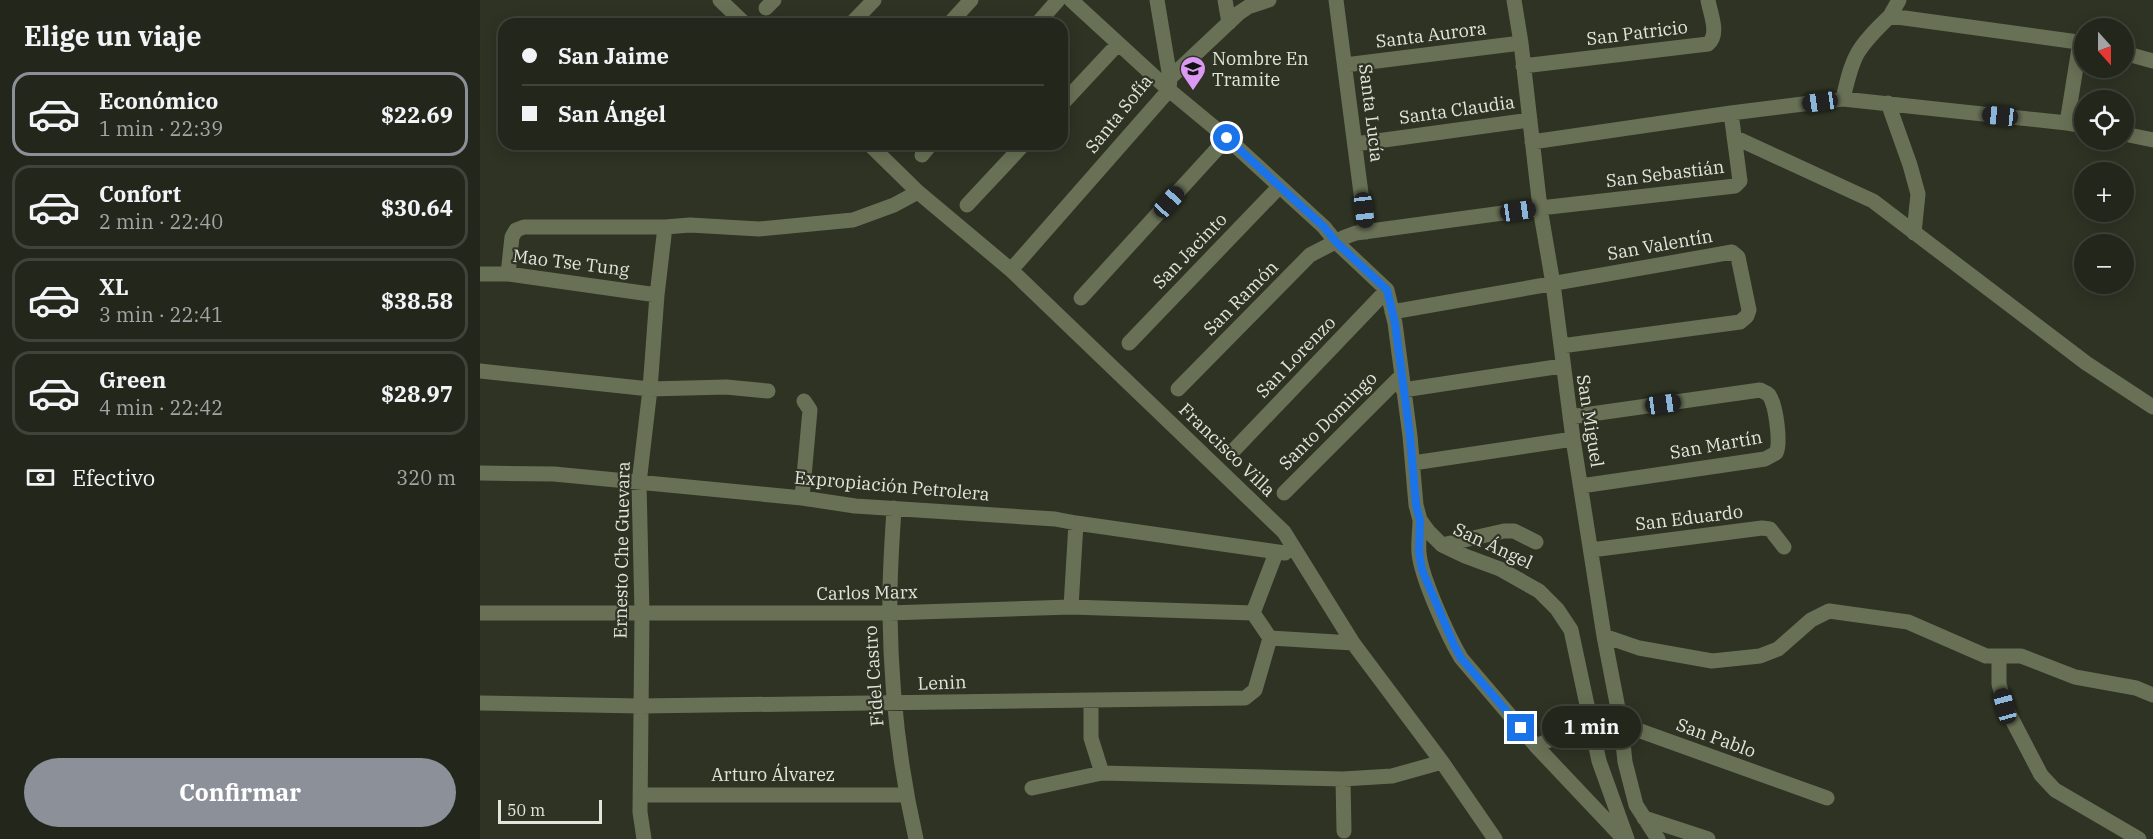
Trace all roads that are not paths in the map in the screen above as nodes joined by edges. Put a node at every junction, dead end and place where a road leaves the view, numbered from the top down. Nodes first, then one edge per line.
1 (720, 0) edge
2 (874, 0) edge
3 (971, 0) edge
4 (1058, 0) edge
5 (1071, 0) edge
6 (1084, 0) edge
7 (1157, 0) edge
8 (1225, 0) edge
9 (1269, 0) edge
10 (1336, 0) edge
11 (1516, 0) edge
12 (1708, 0) edge
13 (1899, 0) edge
14 (1088, 16) junction
15 (1890, 16) junction
16 (739, 18) edge
17 (857, 18) edge
18 (954, 18) edge
19 (1042, 18) edge
20 (1229, 23) junction
21 (2074, 42) edge
22 (1521, 43) junction
23 (1118, 44) junction
24 (2134, 56) edge
25 (2153, 61) edge
26 (1345, 65) junction
27 (1523, 66) junction
28 (2076, 78) edge
29 (1169, 84) junction
30 (1068, 98) edge
31 (1843, 99) junction
32 (1888, 104) junction
33 (1731, 113) junction
34 (1530, 120) junction
35 (2067, 123) junction
36 (2074, 124) edge
37 (2134, 136) edge
38 (1734, 137) junction
39 (1227, 138) junction
40 (2153, 140) edge
41 (1532, 142) junction
42 (1355, 144) junction
43 (875, 150) edge
44 (1018, 150) edge
45 (1279, 187) junction
46 (918, 192) junction
47 (967, 205) dead end
48 (1540, 208) junction
49 (665, 226) junction
50 (1366, 232) junction
51 (1914, 233) junction
52 (1336, 242) junction
53 (1011, 270) junction
54 (480, 274) edge
55 (508, 274) junction
56 (1553, 284) junction
57 (1387, 290) junction
58 (657, 295) junction
59 (1081, 298) dead end
60 (1392, 312) junction
61 (1129, 343) dead end
62 (1561, 346) junction
63 (1562, 366) junction
64 (480, 371) edge
65 (1402, 383) junction
66 (650, 389) junction
67 (1179, 389) dead end
68 (768, 391) dead end
69 (804, 401) dead end
70 (2153, 407) edge
71 (1570, 417) junction
72 (1573, 439) junction
73 (1233, 451) dead end
74 (1413, 463) junction
75 (480, 473) edge
76 (639, 483) junction
77 (1581, 486) junction
78 (1284, 493) dead end
79 (802, 498) junction
80 (894, 508) junction
81 (1420, 520) junction
82 (1076, 524) junction
83 (1536, 542) dead end
84 (1442, 545) junction
85 (1784, 547) dead end
86 (1591, 550) junction
87 (1276, 553) junction
88 (1300, 554) junction
89 (1071, 607) junction
90 (890, 612) junction
91 (480, 613) edge
92 (642, 613) junction
93 (1253, 613) junction
94 (1604, 636) junction
95 (1270, 638) junction
96 (1353, 643) junction
97 (1999, 656) junction
98 (2153, 694) edge
99 (1091, 701) junction
100 (480, 703) edge
101 (894, 703) junction
102 (640, 706) junction
103 (1590, 722) junction
104 (1621, 724) junction
105 (1536, 746) junction
106 (1442, 762) junction
107 (1102, 773) junction
108 (1343, 779) junction
109 (1032, 788) dead end
110 (640, 795) junction
111 (905, 795) junction
112 (1827, 798) dead end
113 (1644, 818) junction
114 (1344, 831) dead end
115 (644, 839) edge
116 (916, 839) edge
117 (1495, 839) edge
118 (1625, 839) edge
119 (1658, 839) edge
120 (1708, 839) edge
121 (2139, 839) edge

1 - 16 street
2 - 17 street
3 - 18 street
4 - 19 street
5 - 14 street
6 - 14 street
7 - 29 street
8 - 20 street
9 - 20 street, Santa Sofía
10 - 26 street, Santa Lucía
11 - 22 street, San Miguel
12 - 27 street, San Patricio
13 - 15 street
14 - 23 street
15 - 21 street
15 - 31 street
20 - 29 street, Santa Sofía
22 - 26 street, Santa Aurora
22 - 27 street, San Miguel
23 - 29 street
23 - 30 street
24 - 25 street
26 - 42 street, Santa Lucía
27 - 34 street, San Miguel
28 - 35 street
29 - 39 street
29 - 53 street, Santa Sofía
31 - 32 street
31 - 33 street
32 - 35 street
32 - 51 street
33 - 38 street, San Sebastián
33 - 41 street
34 - 41 street, San Miguel
34 - 42 street, Santa Claudia
35 - 36 street
37 - 40 street
38 - 48 street, San Sebastián
38 - 51 street
39 - 45 street
39 - 59 street
41 - 48 street, San Miguel
42 - 50 street, Santa Lucía
43 - 46 street, Francisco Villa
44 - 47 street
45 - 52 street
45 - 61 street, San Jacinto
46 - 49 street
46 - 53 street, Francisco Villa
48 - 50 street
48 - 56 street, San Miguel
49 - 55 street
49 - 58 street, Ernesto Che Guevara
50 - 52 street
51 - 70 street
52 - 57 street
52 - 67 street, San Ramón
53 - 88 street, Francisco Villa
54 - 55 street, Mao Tse Tung
55 - 58 street, Mao Tse Tung
56 - 60 street
56 - 62 street, San Miguel
56 - 62 street, San Valentín
57 - 60 street
57 - 73 street, San Lorenzo
58 - 66 street, Ernesto Che Guevara
60 - 65 street
62 - 63 street, San Miguel
63 - 65 street
63 - 71 street, San Miguel
64 - 66 street
65 - 74 street
65 - 78 street, Santo Domingo
66 - 68 street
66 - 76 street, Ernesto Che Guevara
69 - 79 street
71 - 72 street, San Miguel
71 - 77 street, San Martín
72 - 74 street
72 - 77 street, San Miguel
74 - 81 street
75 - 76 street, Expropiación Petrolera
76 - 79 street, Expropiación Petrolera
76 - 92 street, Ernesto Che Guevara
77 - 86 street, San Miguel
79 - 80 street, Expropiación Petrolera
80 - 82 street, Expropiación Petrolera
80 - 90 street, Fidel Castro
81 - 84 street, San Ángel
81 - 105 street, San Ángel
82 - 87 street, Expropiación Petrolera
82 - 89 street
83 - 84 street
84 - 103 street, San Ángel
85 - 86 street, San Eduardo
86 - 94 street, San Miguel
87 - 88 street, Expropiación Petrolera
87 - 93 street
88 - 96 street, Francisco Villa
89 - 90 street, Carlos Marx
89 - 93 street, Carlos Marx
90 - 92 street, Carlos Marx
90 - 101 street, Fidel Castro
91 - 92 street, Carlos Marx
92 - 102 street, Ernesto Che Guevara
93 - 95 street
94 - 97 street
94 - 104 street, San Miguel
95 - 96 street
95 - 99 street, Lenin
96 - 106 street, Francisco Villa
97 - 98 street
97 - 121 street
99 - 101 street, Lenin
99 - 107 street
100 - 102 street, Lenin
101 - 102 street, Lenin
101 - 111 street, Fidel Castro
102 - 110 street, Ernesto Che Guevara
103 - 104 street, San Pablo
103 - 105 street
103 - 118 street, San Ángel
104 - 112 street, San Pablo
104 - 113 street, San Miguel
105 - 118 street, San Ángel
106 - 108 street
106 - 117 street, Francisco Villa
107 - 108 street
107 - 109 street
108 - 114 street
110 - 111 street, Arturo Álvarez
110 - 115 street, Ernesto Che Guevara
111 - 116 street, Fidel Castro
113 - 119 street, San Miguel
113 - 120 street

